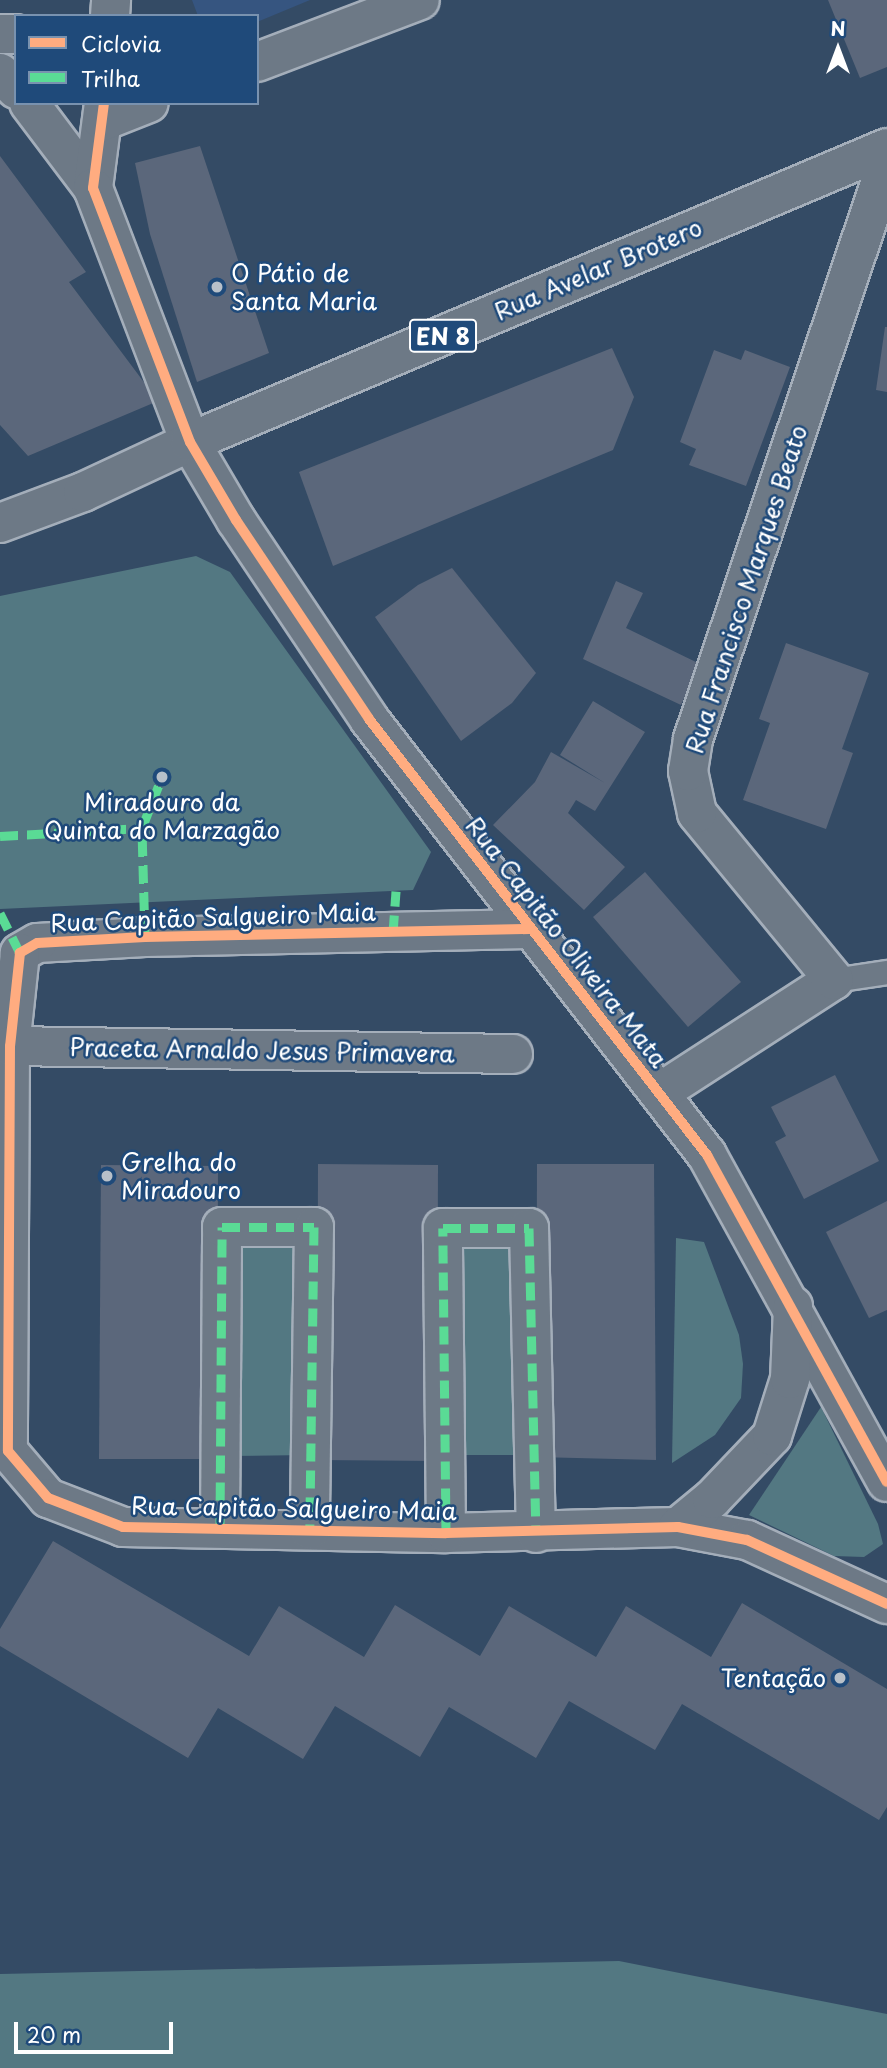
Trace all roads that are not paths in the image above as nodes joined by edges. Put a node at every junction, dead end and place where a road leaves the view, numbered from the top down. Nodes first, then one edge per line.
1 (420, 0) edge
2 (259, 61) edge
3 (0, 73) edge
4 (14, 87) edge
5 (31, 105) edge
6 (139, 105) edge
7 (103, 112) edge
8 (887, 148) edge
9 (887, 163) edge
10 (93, 188) junction
11 (190, 442) junction
12 (0, 523) edge
13 (529, 929) junction
14 (887, 972) edge
15 (834, 980) junction
16 (10, 1045) junction
17 (513, 1054) dead end
18 (659, 1093) junction
19 (793, 1306) junction
20 (887, 1482) edge
21 (220, 1527) junction
22 (678, 1527) junction
23 (310, 1530) junction
24 (446, 1533) junction
25 (536, 1533) junction
26 (887, 1604) edge

1 - 2 street
3 - 4 street
5 - 10 street
6 - 7 street
7 - 10 street
8 - 11 street, Rua Avelar Brotero / EN 8
9 - 15 street, Rua Francisco Marques Beato
10 - 11 street, Rua Capitão Oliveira Mata
11 - 12 street, Rua Avelar Brotero / EN 8
11 - 13 street, Rua Capitão Oliveira Mata
13 - 16 street, Rua Capitão Salgueiro Maia
13 - 18 street, Rua Capitão Oliveira Mata
14 - 15 lane
15 - 18 street
16 - 17 street, Praceta Arnaldo Jesus Primavera
16 - 21 street, Rua Capitão Salgueiro Maia
18 - 19 street, Rua Capitão Oliveira Mata
19 - 20 street, Rua Capitão Oliveira Mata
19 - 22 street
21 - 23 street, Rua Capitão Salgueiro Maia
21 - 23 street
22 - 25 street, Rua Capitão Salgueiro Maia
22 - 26 street, Rua Capitão Salgueiro Maia
23 - 24 street, Rua Capitão Salgueiro Maia
24 - 25 street, Rua Capitão Salgueiro Maia
24 - 25 street

